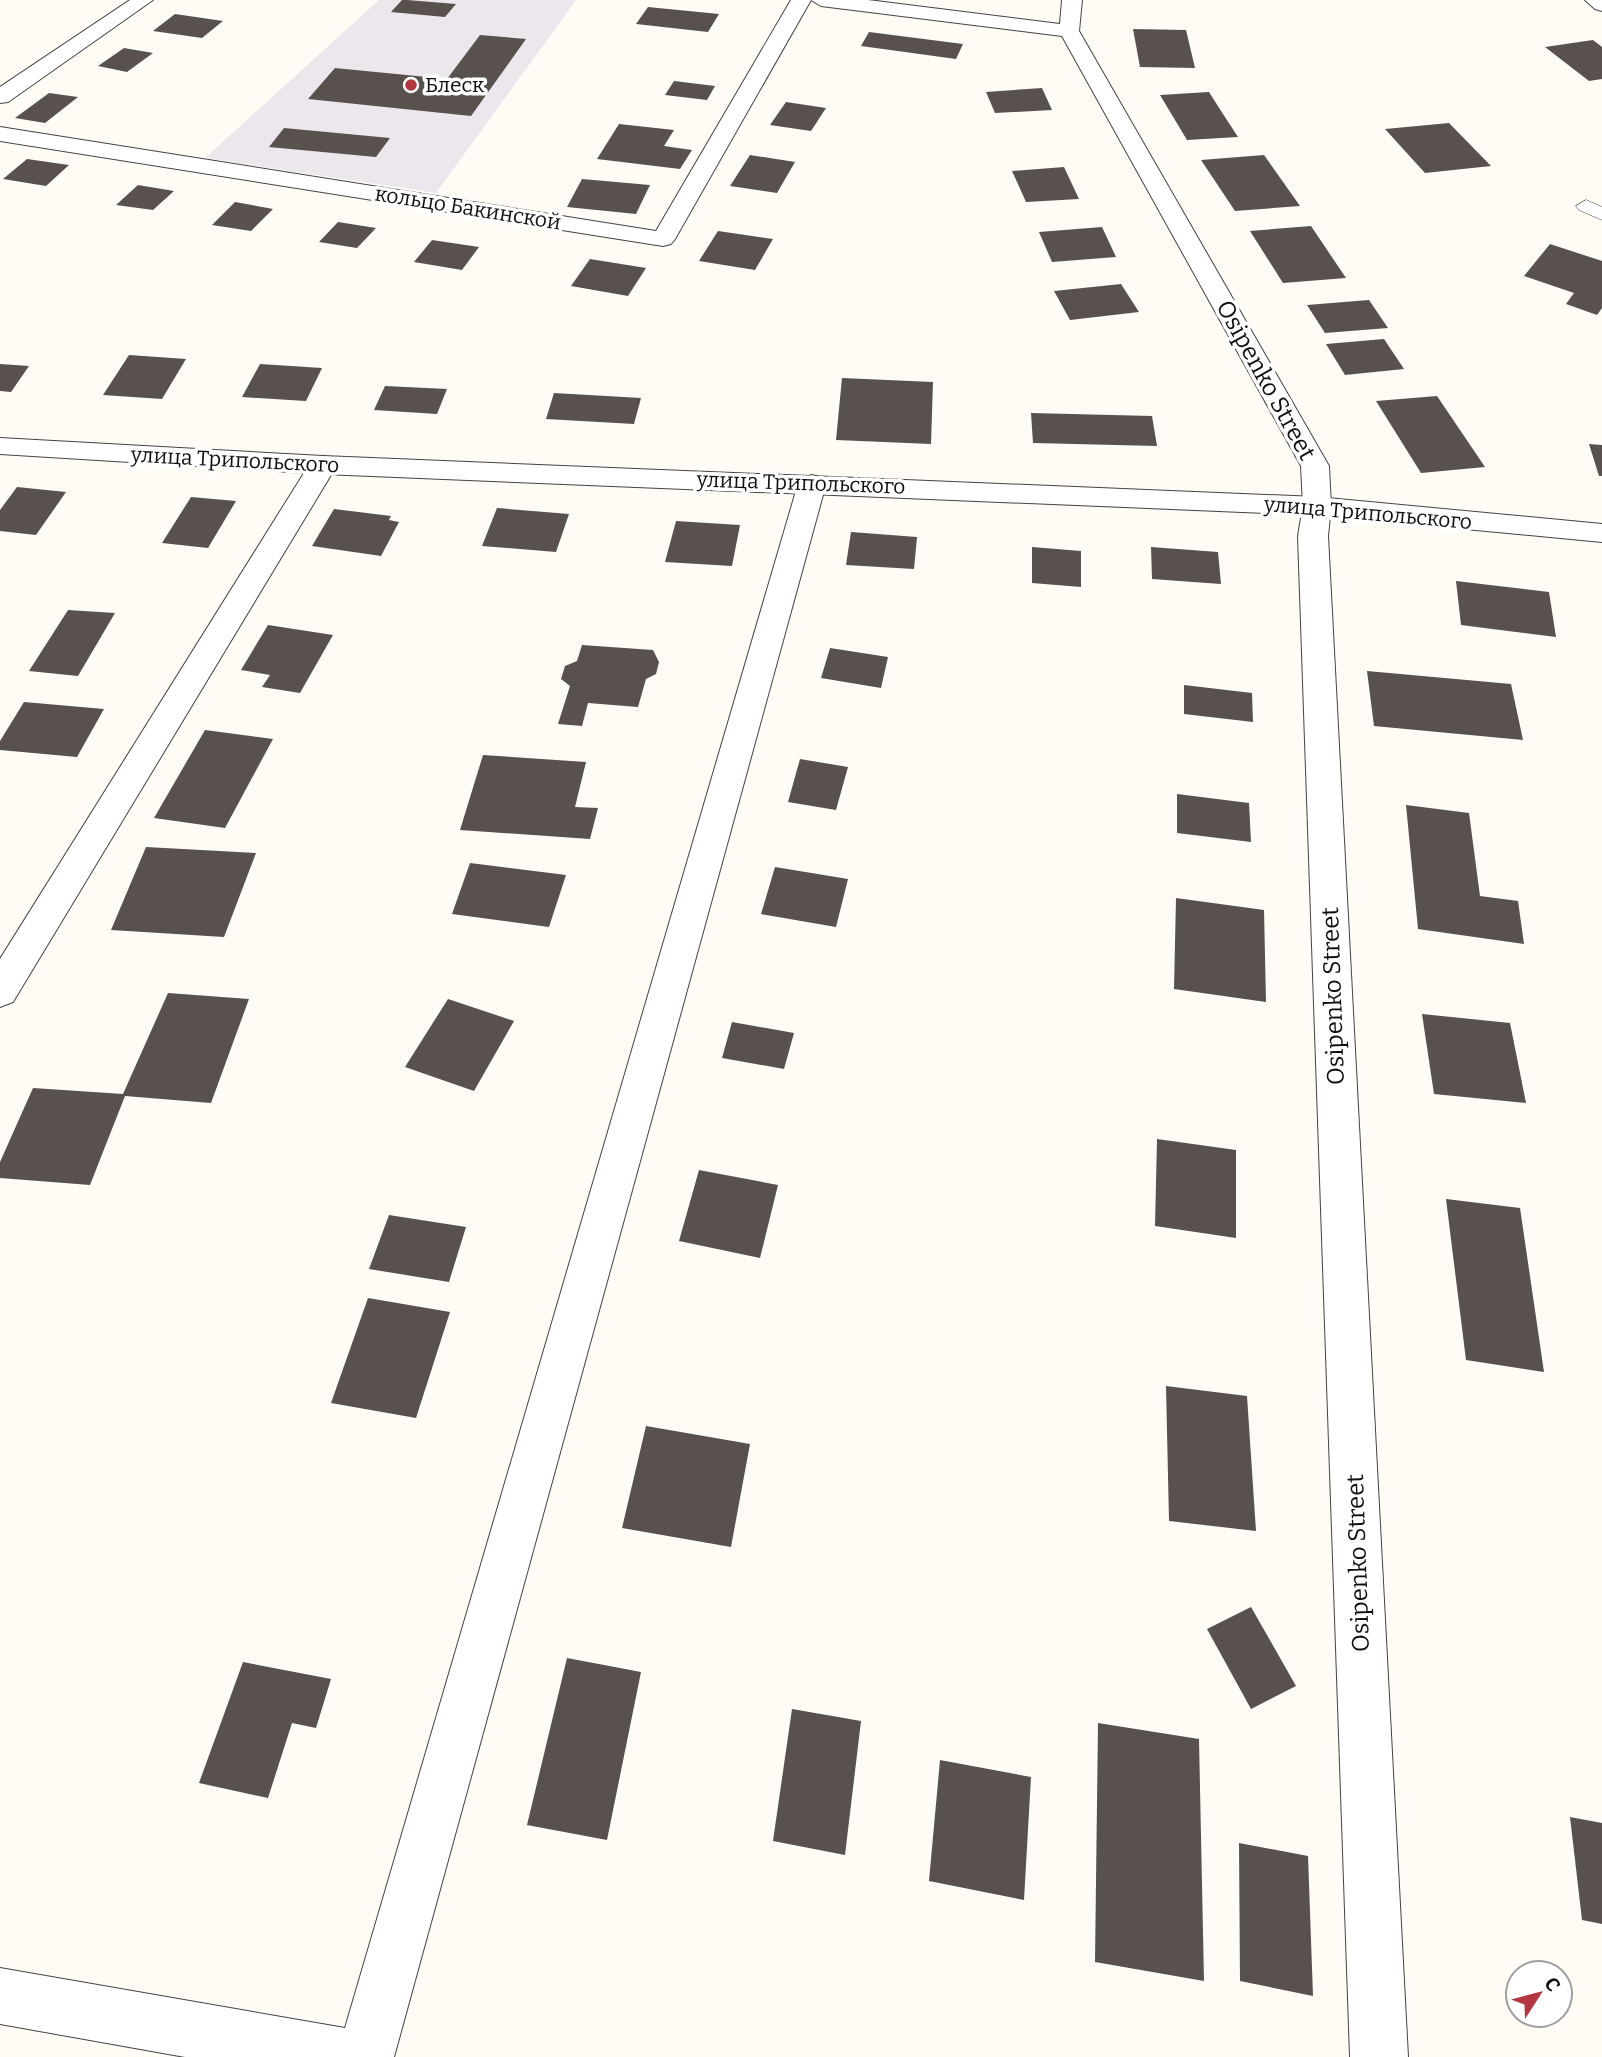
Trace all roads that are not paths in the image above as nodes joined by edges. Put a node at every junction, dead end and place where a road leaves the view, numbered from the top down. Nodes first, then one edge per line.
1 (143, 0) edge
2 (801, 0) edge
3 (821, 0) edge
4 (1072, 0) edge
5 (1595, 0) edge
6 (1602, 5) edge
7 (1069, 31) junction
8 (0, 97) edge
9 (0, 134) edge
10 (0, 446) edge
11 (323, 465) junction
12 (812, 484) junction
13 (1317, 506) junction
14 (1602, 533) edge
15 (0, 990) edge
16 (0, 1996) edge
17 (347, 2057) edge
18 (365, 2057) edge
19 (1379, 2057) edge

1 - 8 street
2 - 9 street, кольцо Бакинской
3 - 7 street
4 - 7 street
5 - 6 street
7 - 13 street, Osipenko Street
10 - 11 street, улица Трипольского
11 - 12 street, улица Трипольского
11 - 15 street
12 - 13 street, улица Трипольского
12 - 18 street
13 - 14 street, улица Трипольского
13 - 19 street, Osipenko Street
16 - 17 street

